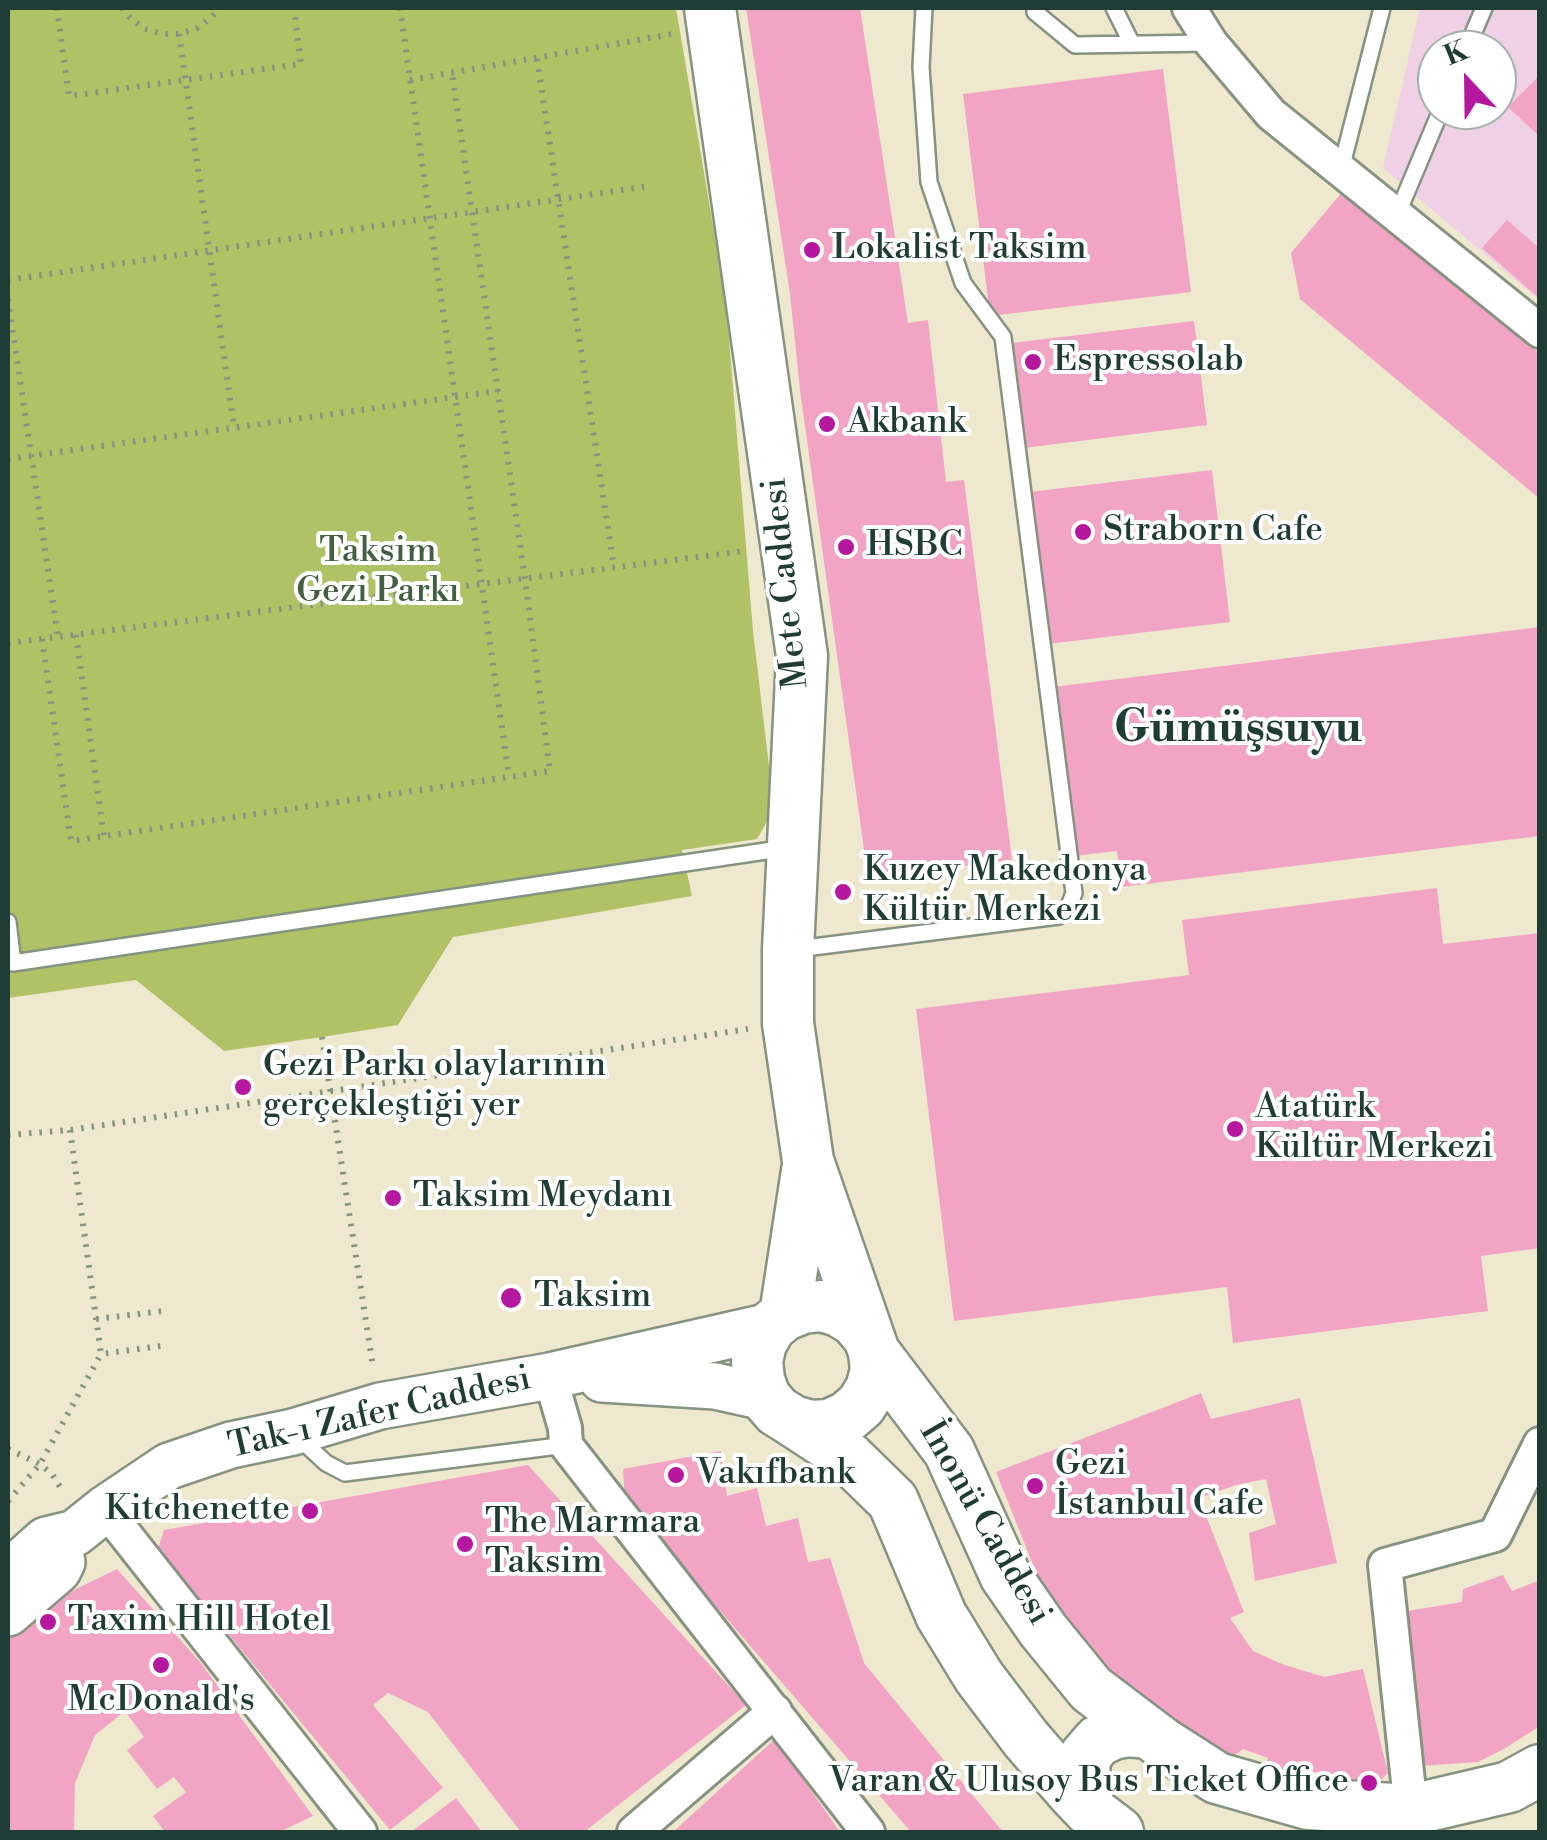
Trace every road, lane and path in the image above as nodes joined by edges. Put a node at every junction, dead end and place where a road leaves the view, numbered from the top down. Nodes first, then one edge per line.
1 (57, 8) edge
2 (122, 8) edge
3 (219, 8) edge
4 (294, 8) edge
5 (400, 8) edge
6 (710, 8) edge
7 (924, 8) edge
8 (1034, 8) edge
9 (1114, 8) edge
10 (1189, 8) edge
11 (1382, 8) edge
12 (179, 34) junction
13 (1211, 43) junction
14 (623, 44) dead end
15 (1132, 44) junction
16 (537, 59) junction
17 (452, 73) junction
18 (185, 80) junction
19 (410, 80) junction
20 (1433, 130) edge
21 (1341, 168) junction
22 (649, 186) dead end
23 (558, 200) junction
24 (472, 212) junction
25 (1397, 216) junction
26 (429, 218) junction
27 (209, 250) junction
28 (8, 280) edge
29 (8, 299) edge
30 (1540, 330) edge
31 (498, 391) junction
32 (455, 398) junction
33 (234, 428) junction
34 (31, 455) junction
35 (8, 459) edge
36 (786, 546) junction
37 (614, 568) junction
38 (525, 579) junction
39 (482, 584) junction
40 (76, 635) junction
41 (58, 637) junction
42 (42, 640) junction
43 (8, 643) edge
44 (508, 778) junction
45 (104, 836) junction
46 (794, 847) junction
47 (8, 922) edge
48 (788, 950) junction
49 (788, 1023) junction
50 (322, 1037) dead end
51 (330, 1093) junction
52 (70, 1130) junction
53 (8, 1135) edge
54 (808, 1162) junction
55 (163, 1311) dead end
56 (378, 1312) dead end
57 (364, 1315) junction
58 (96, 1320) junction
59 (778, 1320) junction
60 (871, 1343) junction
61 (168, 1345) dead end
62 (101, 1354) junction
63 (550, 1376) junction
64 (380, 1406) junction
65 (779, 1409) junction
66 (293, 1432) junction
67 (566, 1444) junction
68 (1540, 1444) edge
69 (8, 1449) edge
70 (40, 1464) junction
71 (8, 1501) edge
72 (90, 1521) junction
73 (8, 1574) edge
74 (8, 1613) edge
75 (775, 1711) junction
76 (1149, 1733) junction
77 (1540, 1770) edge
78 (1410, 1810) junction
79 (1103, 1821) edge
80 (360, 1832) edge
81 (634, 1832) edge
82 (868, 1832) edge

1 - 18 path
2 - 12 path
3 - 12 path
4 - 18 path
5 - 19 path
6 - 36 main road, Mete Caddesi
7 - 48 lane
8 - 15 lane
9 - 15 lane
10 - 13 street
11 - 21 lane
12 - 18 path
13 - 15 lane
13 - 21 street
14 - 16 path
16 - 17 path
16 - 23 path
17 - 19 path
17 - 24 path
18 - 27 path
19 - 26 path
20 - 25 lane
21 - 25 street
22 - 23 path
23 - 24 path
23 - 37 path
24 - 26 path
24 - 31 path
25 - 30 street
26 - 27 path
26 - 32 path
27 - 28 path
27 - 33 path
29 - 34 path
31 - 32 path
31 - 38 path
32 - 33 path
32 - 39 path
33 - 34 path
34 - 35 path
34 - 41 path
36 - 37 path
36 - 46 main road, Mete Caddesi
37 - 38 path
38 - 39 path
38 - 44 path
39 - 40 path
39 - 44 path
40 - 41 path
40 - 45 path
41 - 42 path
42 - 43 path
42 - 45 path
44 - 45 path
46 - 47 lane
46 - 48 main road, Mete Caddesi
48 - 49 main road, Mete Caddesi
49 - 51 path
49 - 54 main road, Mete Caddesi
50 - 51 path
51 - 52 path
51 - 57 path
52 - 53 path
52 - 58 path
54 - 59 main road
54 - 60 main road
55 - 58 path
56 - 57 path
57 - 64 path
58 - 62 path
59 - 60 main road
59 - 63 main road
59 - 65 main road
60 - 65 main road
60 - 76 main road, İnonü Caddesi
61 - 62 path
62 - 70 path
63 - 64 main road, Tak-ı Zafer Caddesi
63 - 65 main road
63 - 67 street
64 - 66 main road, Tak-ı Zafer Caddesi
65 - 79 main road
66 - 67 lane
66 - 72 main road, Tak-ı Zafer Caddesi
67 - 75 street
68 - 78 street
69 - 70 path
70 - 71 path
72 - 73 main road, Tak-ı Zafer Caddesi
72 - 74 main road
72 - 80 street
75 - 81 street
75 - 82 street
76 - 78 main road, İnonü Caddesi
76 - 79 main road
77 - 78 main road, İnonü Caddesi

